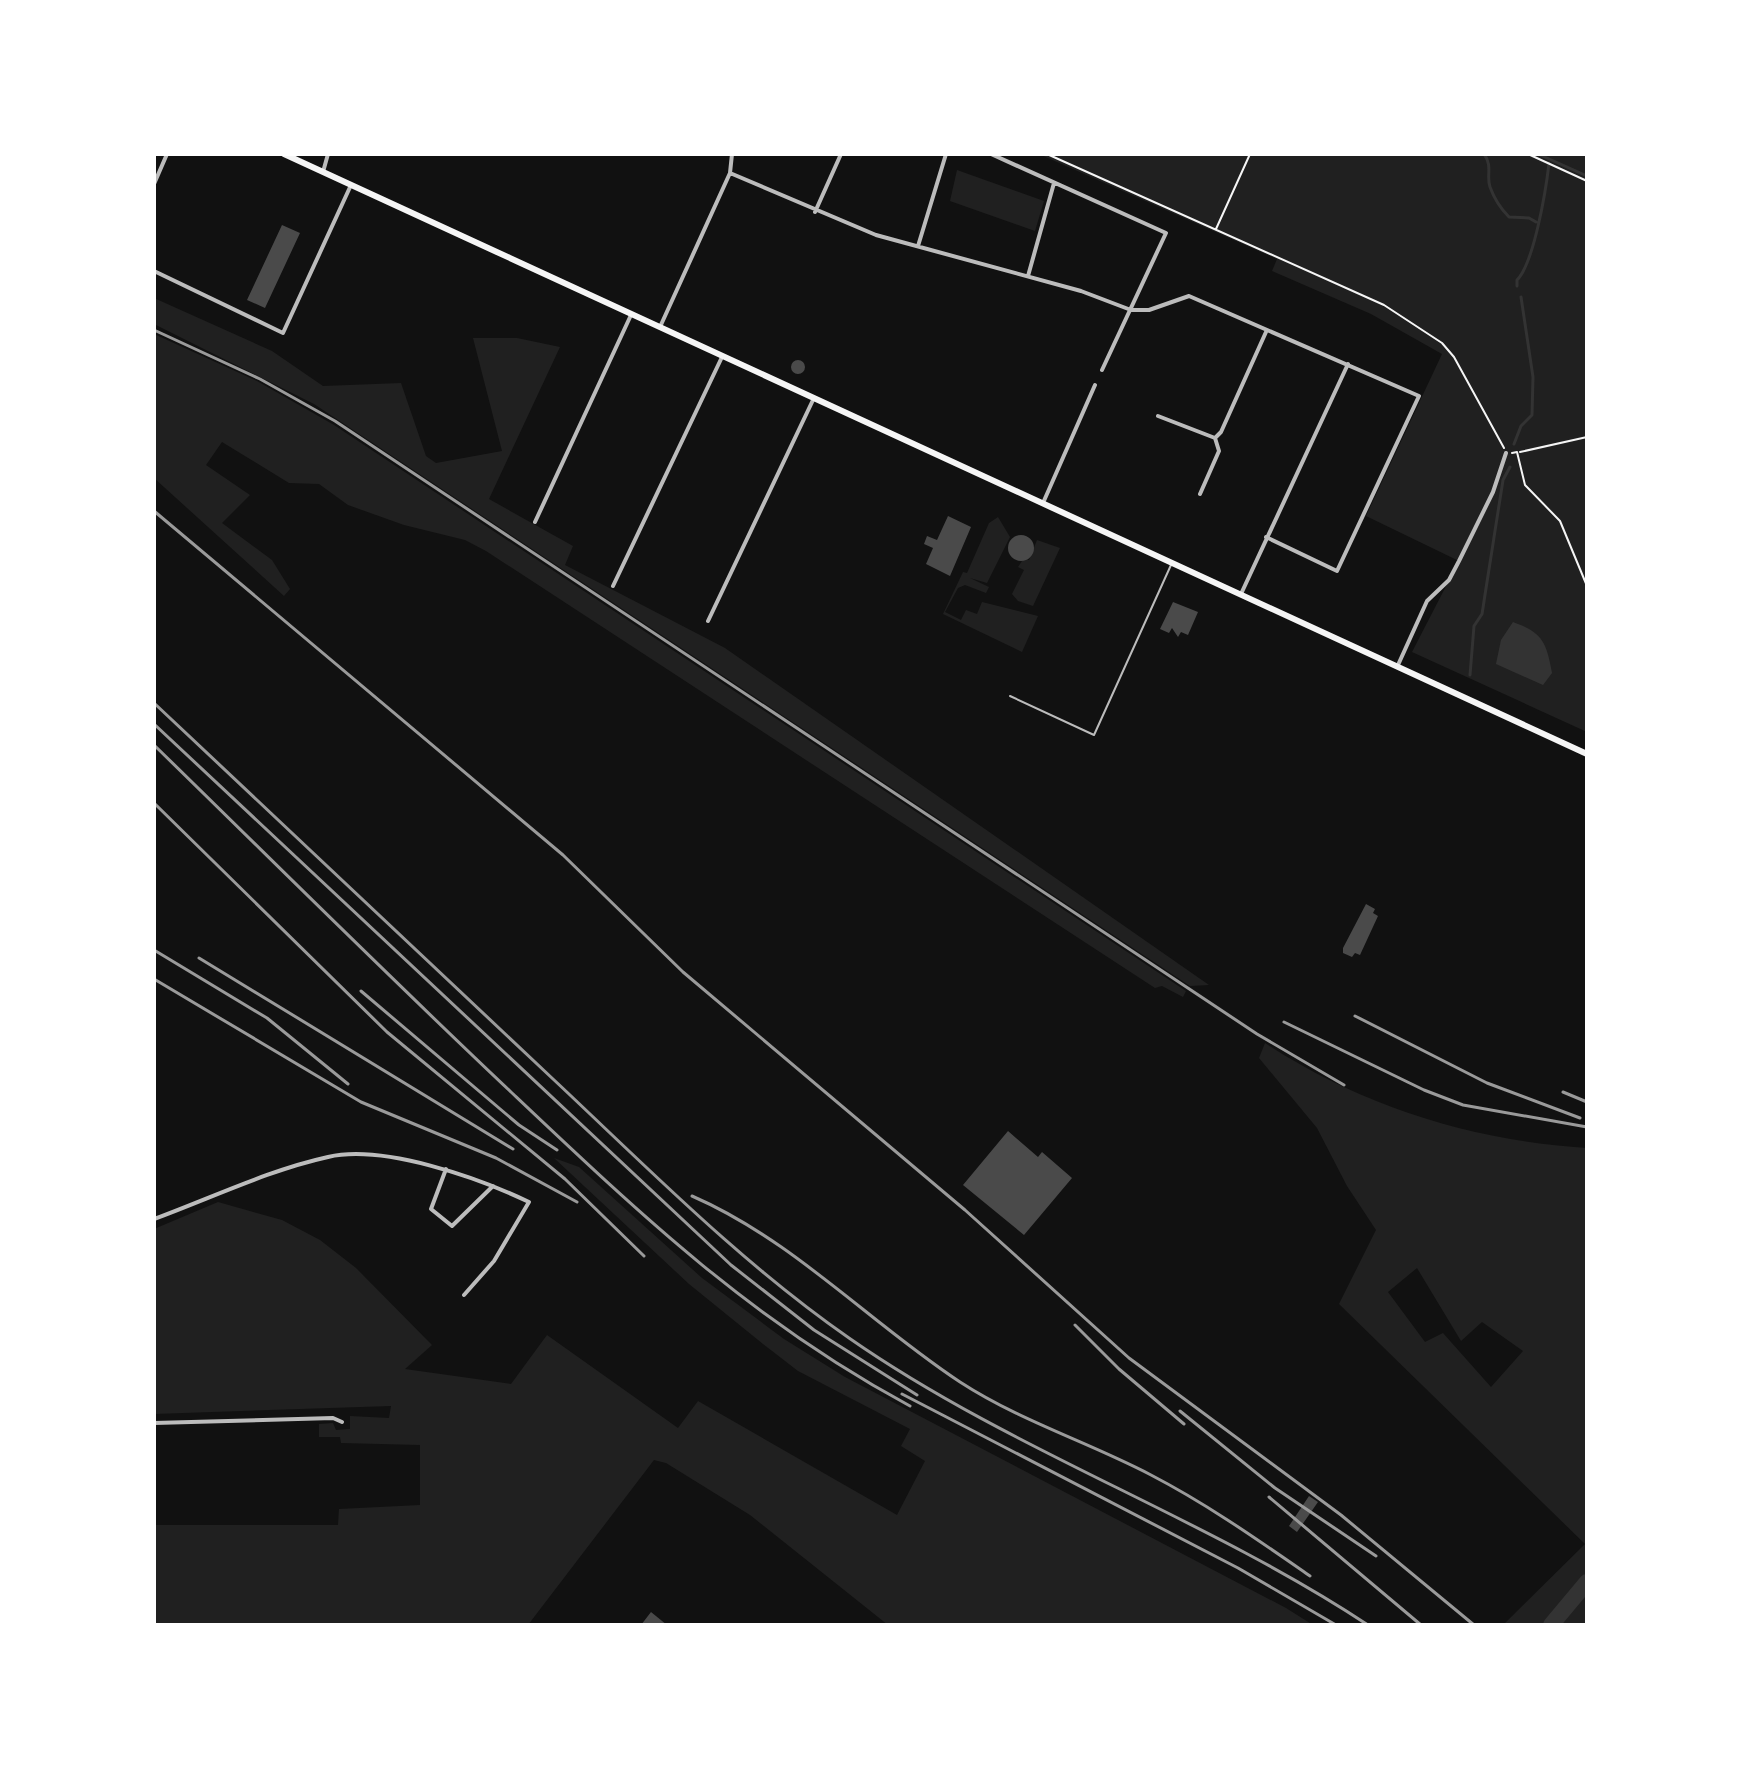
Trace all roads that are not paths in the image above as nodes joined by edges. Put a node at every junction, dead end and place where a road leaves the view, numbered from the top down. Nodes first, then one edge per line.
1 (167, 154) edge
2 (284, 154) edge
3 (328, 154) edge
4 (732, 154) edge
5 (841, 154) edge
6 (946, 154) edge
7 (991, 154) edge
8 (323, 172) junction
9 (730, 173) junction
10 (1054, 183) junction
11 (154, 184) edge
12 (351, 185) junction
13 (815, 212) junction
14 (918, 246) junction
15 (154, 271) edge
16 (1028, 276) junction
17 (1131, 310) junction
18 (631, 315) junction
19 (659, 329) junction
20 (1266, 332) junction
21 (722, 357) junction
22 (1348, 364) junction
23 (1102, 370) dead end
24 (1095, 385) dead end
25 (813, 400) junction
26 (1158, 416) dead end
27 (1215, 438) junction
28 (1506, 453) road end
29 (1200, 494) dead end
30 (1043, 503) junction
31 (535, 522) dead end
32 (1266, 537) junction
33 (1172, 564) junction
34 (613, 586) dead end
35 (1241, 595) junction
36 (708, 621) dead end
37 (1398, 665) junction
38 (1010, 696) dead end
39 (1587, 754) edge
40 (446, 1169) junction
41 (493, 1186) junction
42 (154, 1219) edge
43 (464, 1295) dead end
44 (342, 1422) dead end
45 (154, 1423) edge

1 - 11 street
2 - 8 main road
3 - 8 street
4 - 9 street
5 - 13 street
6 - 14 street
7 - 10 street
8 - 12 main road
9 - 13 street
9 - 19 street
10 - 16 street
10 - 17 street
12 - 15 street
12 - 18 main road
13 - 14 street
14 - 16 street
16 - 17 street
17 - 20 street
17 - 23 street
18 - 19 main road
18 - 31 street
19 - 21 main road
20 - 22 street
20 - 27 street
21 - 25 main road
21 - 34 street
22 - 32 street
22 - 32 street
24 - 30 street
25 - 30 main road
25 - 36 street
26 - 27 street
27 - 29 street
28 - 37 street
30 - 33 main road
32 - 35 street
33 - 35 main road
33 - 38 lane
35 - 37 main road
37 - 39 main road
40 - 41 street
40 - 41 street
40 - 42 street
41 - 43 street
44 - 45 street

